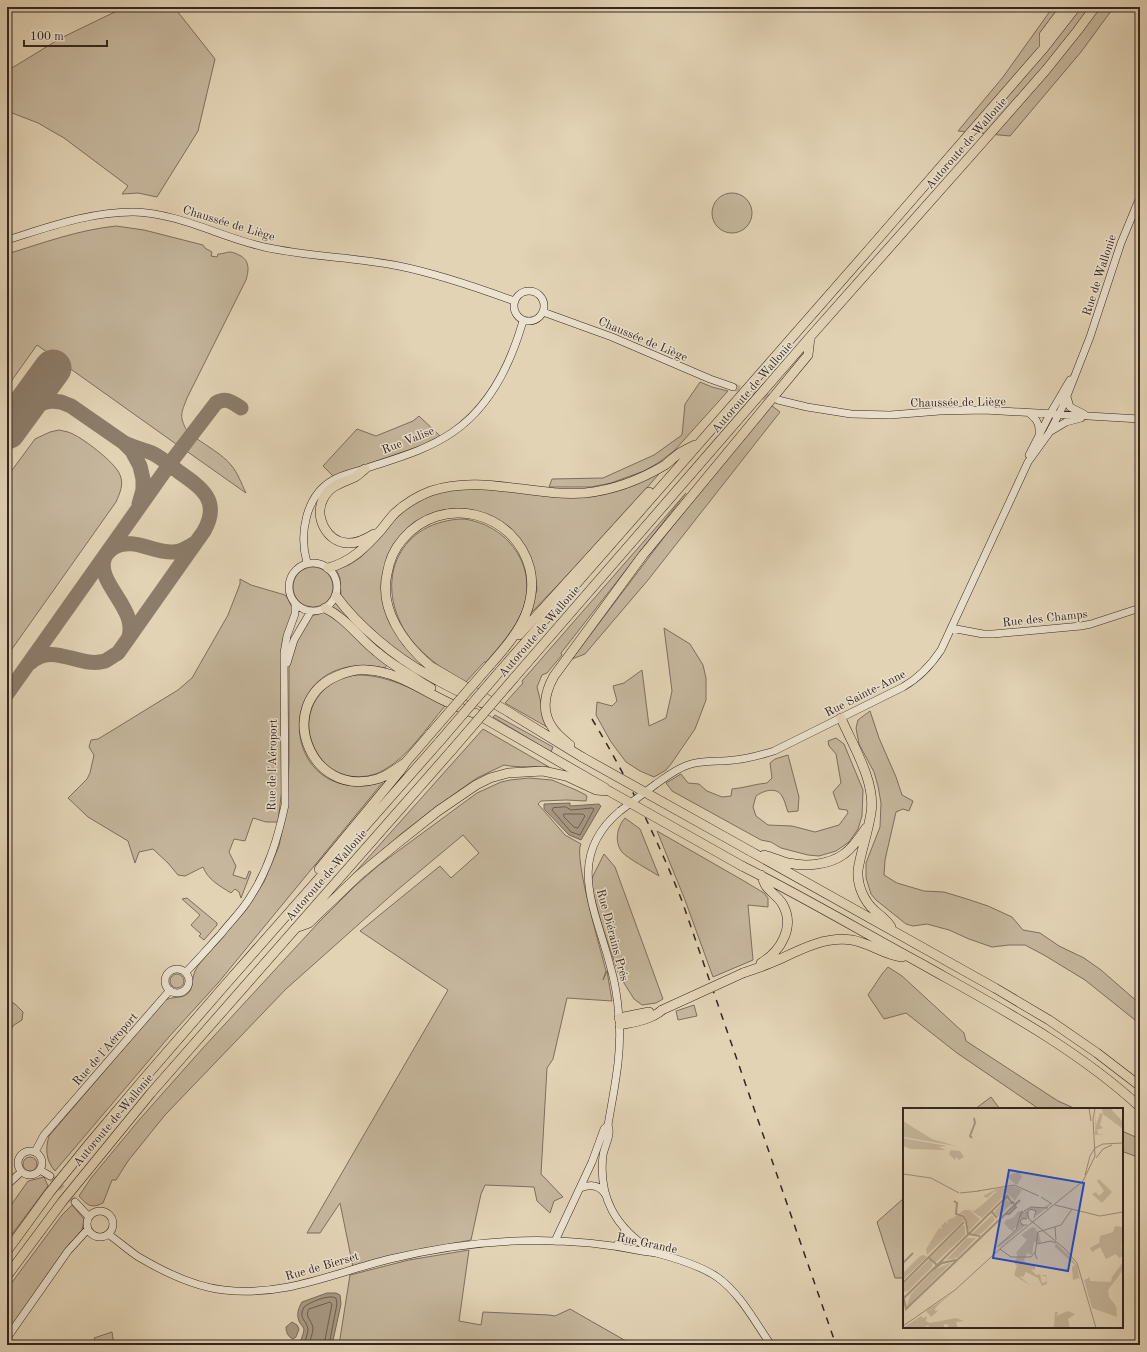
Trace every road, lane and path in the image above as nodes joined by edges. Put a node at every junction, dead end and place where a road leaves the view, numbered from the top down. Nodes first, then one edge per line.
1 (1064, 7) edge
2 (1076, 7) edge
3 (1095, 7) edge
4 (1044, 48) junction
5 (1140, 197) edge
6 (7, 240) edge
7 (514, 301) junction
8 (543, 312) junction
9 (523, 321) junction
10 (810, 338) junction
11 (1081, 361) junction
12 (733, 387) tunnel mouth
13 (1067, 396) junction
14 (778, 400) tunnel mouth
15 (1029, 412) junction
16 (1050, 414) junction
17 (1059, 414) junction
18 (1090, 416) junction
19 (1140, 419) edge
20 (1049, 433) junction
21 (1038, 436) junction
22 (700, 443) junction
23 (1028, 462) junction
24 (365, 468) junction
25 (673, 474) junction
26 (382, 530) junction
27 (308, 564) junction
28 (328, 568) junction
29 (336, 596) junction
30 (295, 603) junction
31 (325, 608) junction
32 (1140, 608) edge
33 (312, 611) junction
34 (951, 628) junction
35 (506, 647) junction
36 (285, 671) junction
37 (476, 714) junction
38 (841, 718) junction
39 (520, 720) junction
40 (558, 739) junction
41 (406, 762) junction
42 (682, 767) joint
43 (609, 790) junction
44 (868, 826) junction
45 (752, 852) junction
46 (761, 875) junction
47 (315, 882) junction
48 (296, 928) junction
49 (896, 933) junction
50 (911, 958) junction
51 (186, 972) junction
52 (745, 973) junction
53 (170, 990) junction
54 (620, 1022) junction
55 (1140, 1086) edge
56 (1140, 1106) edge
57 (608, 1125) junction
58 (35, 1152) junction
59 (40, 1170) junction
60 (21, 1172) junction
61 (50, 1176) tunnel mouth
62 (7, 1185) edge
63 (580, 1188) junction
64 (605, 1194) junction
65 (75, 1202) tunnel mouth
66 (89, 1217) junction
67 (88, 1229) junction
68 (625, 1229) junction
69 (108, 1234) junction
70 (94, 1235) junction
71 (80, 1239) junction
72 (555, 1241) junction
73 (616, 1246) junction
74 (7, 1251) edge
75 (655, 1253) junction
76 (7, 1276) edge
77 (7, 1338) edge
78 (770, 1345) edge

1 - 4 highway
2 - 4 highway, Autoroute de Wallonie
3 - 10 highway, Autoroute de Wallonie
4 - 22 highway, Autoroute de Wallonie
5 - 11 main road, Rue de Wallonie
6 - 7 main road, Chaussée de Liège
7 - 8 main road
7 - 9 main road
8 - 9 main road
8 - 12 main road, Chaussée de Liège
9 - 24 main road, Rue Valise
10 - 40 highway
10 - 48 highway, Autoroute de Wallonie, bridge
11 - 13 main road, Rue de Wallonie
11 - 16 main road, Rue de Wallonie
13 - 17 main road, Rue de Wallonie
13 - 18 main road
14 - 15 main road, Chaussée de Liège
15 - 16 main road, Chaussée de Liège
15 - 21 main road
16 - 17 main road, Chaussée de Liège
16 - 21 main road, Rue Sainte-Anne
17 - 18 main road, Chaussée de Liège
17 - 20 main road, Rue Sainte-Anne
18 - 19 main road, Chaussée de Liège
18 - 20 main road
20 - 23 main road, Rue Sainte-Anne
21 - 23 main road, Rue Sainte-Anne
22 - 25 highway, Autoroute de Wallonie
22 - 26 highway
23 - 34 main road, Rue Sainte-Anne
24 - 26 highway
24 - 27 main road, Rue Valise
25 - 35 highway
25 - 47 highway, Autoroute de Wallonie, bridge
26 - 28 highway
27 - 28 main road
27 - 30 main road
28 - 29 main road
29 - 31 main road
29 - 39 highway
30 - 33 main road
30 - 36 main road, Rue de l'Aéroport
31 - 33 main road
31 - 37 highway
32 - 34 main road, Rue des Champs
33 - 36 main road, Rue de l'Aéroport
34 - 38 main road, Rue Sainte-Anne
35 - 39 highway
35 - 41 highway, bridge
36 - 51 main road, Rue de l'Aéroport
37 - 41 highway
37 - 43 highway
38 - 42 main road, Rue Sainte-Anne
38 - 44 highway
39 - 40 highway
40 - 45 highway, bridge
41 - 47 highway
42 - 54 main road, Rue Diérains Prés, bridge
43 - 46 highway, bridge
43 - 48 highway
44 - 45 highway
44 - 49 highway
45 - 49 highway
46 - 50 highway
46 - 52 highway
47 - 74 highway, Autoroute de Wallonie
48 - 76 highway, Autoroute de Wallonie
49 - 55 highway
50 - 52 highway
50 - 56 highway
51 - 53 main road
51 - 53 main road
52 - 54 highway, bridge
53 - 58 main road, Rue de l'Aéroport
54 - 57 main road, Rue Diérains Prés
57 - 63 main road, Rue Diérains Prés
57 - 64 main road, Rue Diérains Prés
58 - 59 main road
58 - 60 main road
59 - 60 main road
59 - 61 main road
60 - 62 main road
63 - 64 main road
63 - 72 main road, Rue Diérains Prés
64 - 68 main road, Rue Diérains Prés
65 - 66 main road
66 - 67 main road
66 - 69 main road
67 - 70 main road
67 - 71 main road
68 - 73 main road
68 - 75 main road, Rue Diérains Prés
69 - 70 main road
69 - 72 main road, Rue de Bierset
70 - 71 main road
71 - 77 main road
72 - 73 main road, Rue Grande
73 - 75 main road, Rue Grande
75 - 78 main road, Rue Grande

